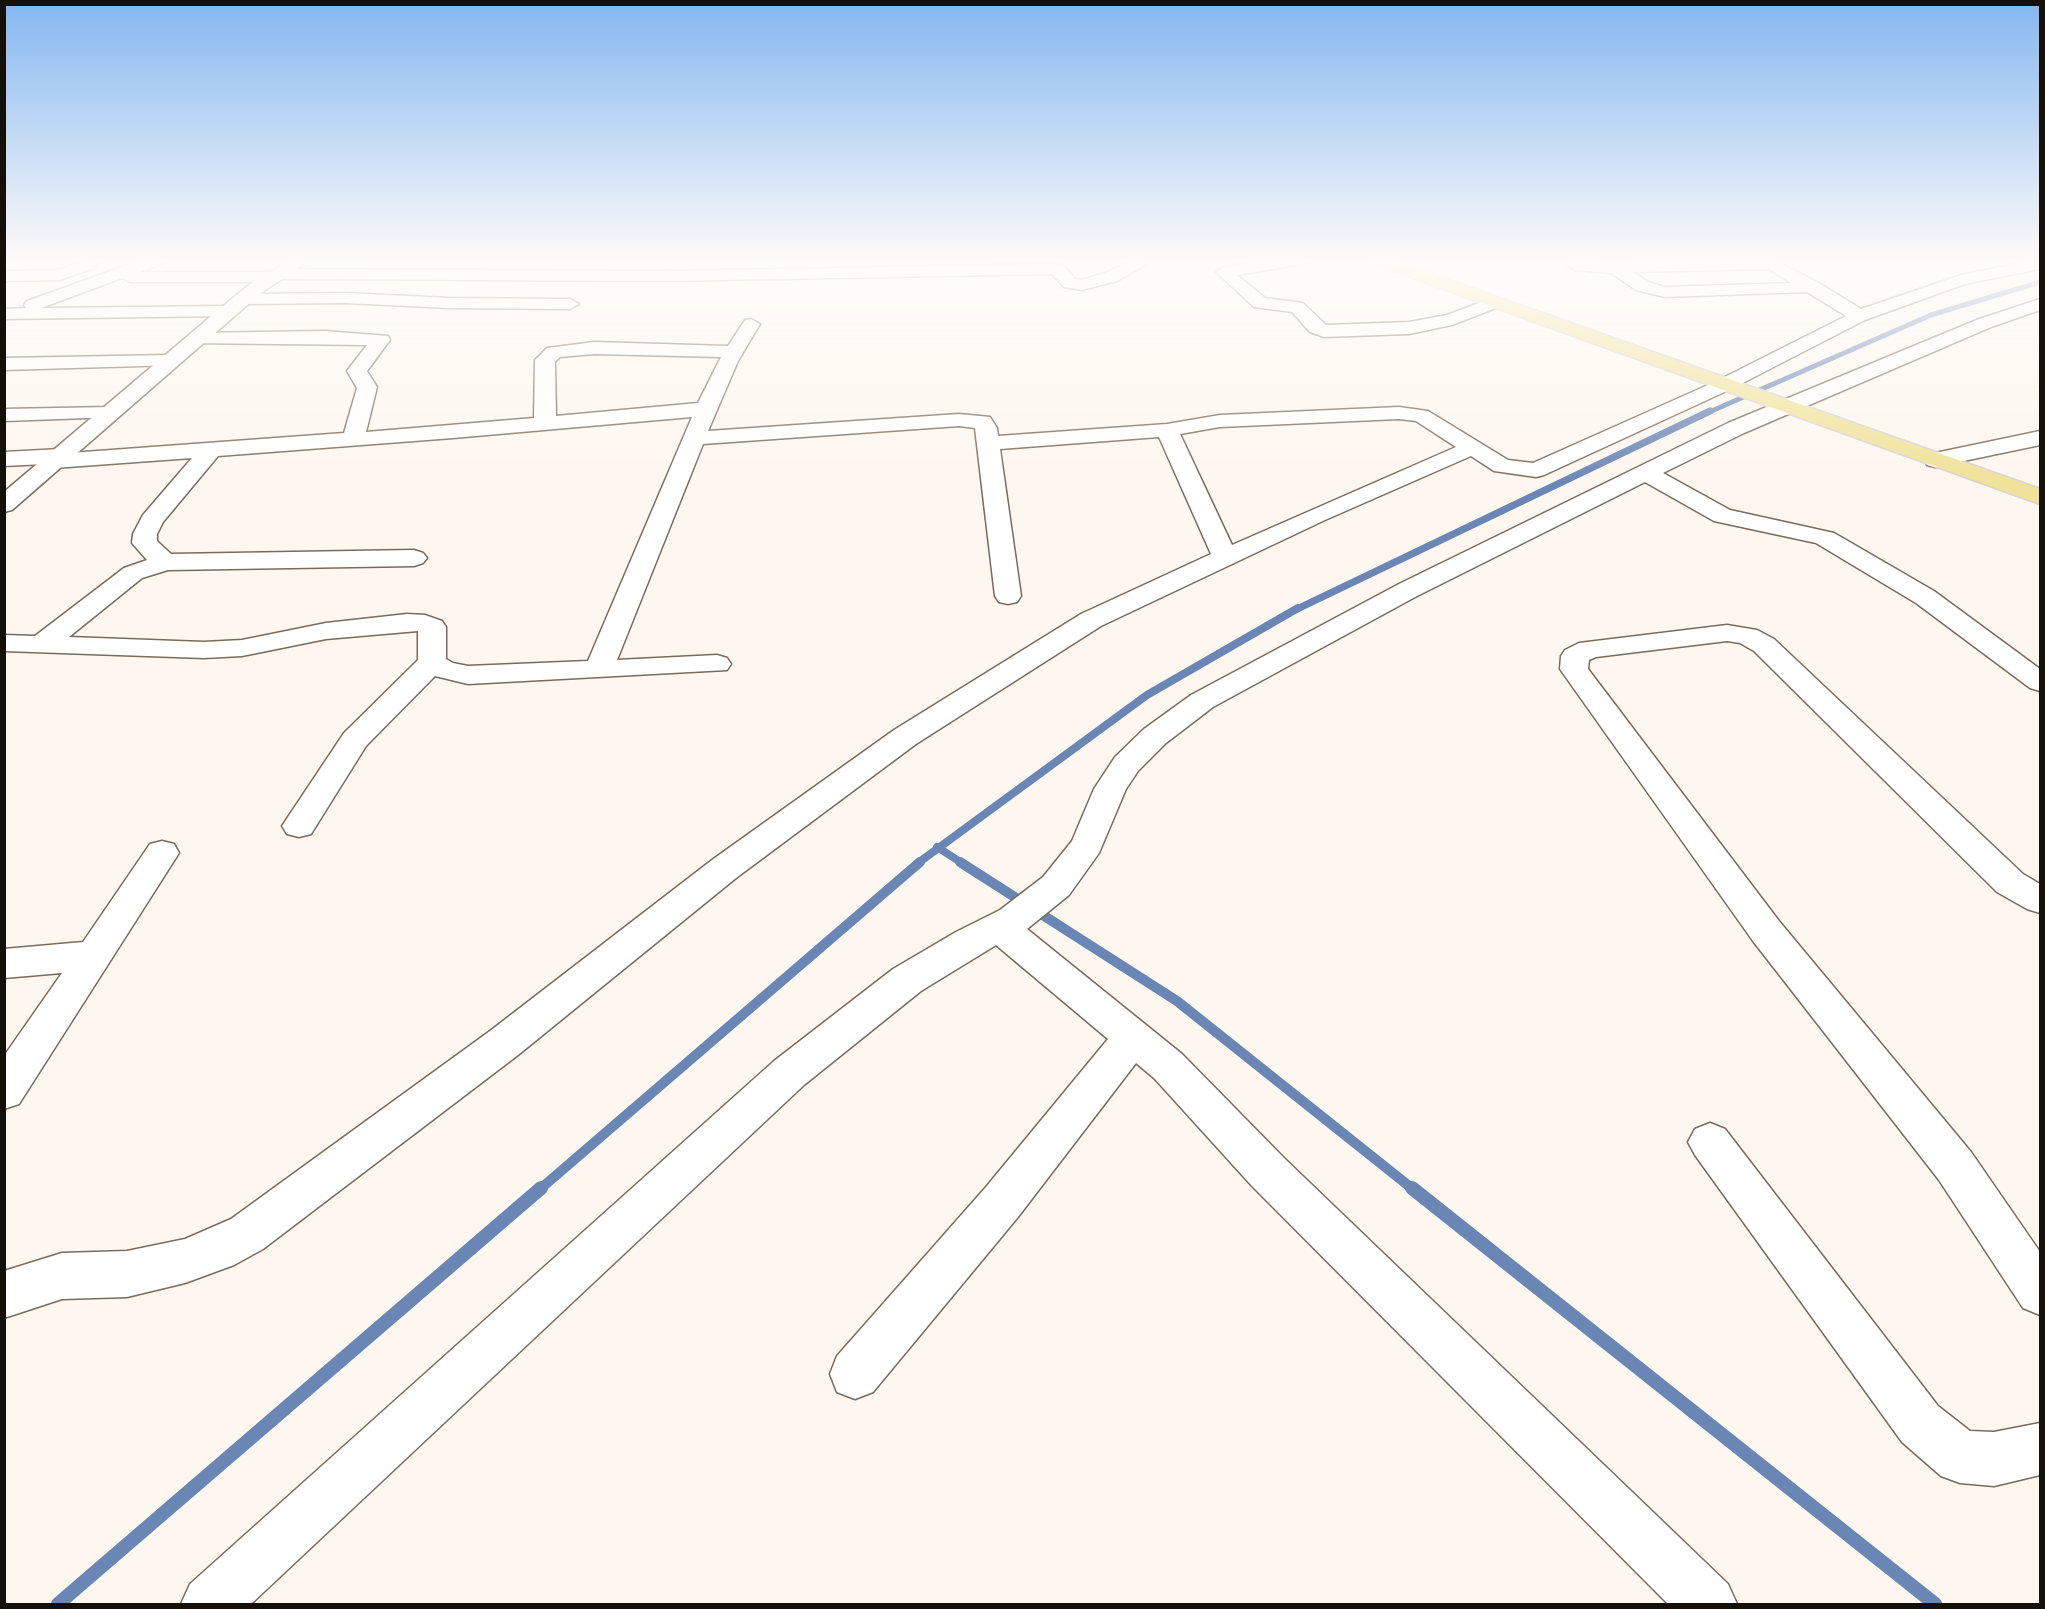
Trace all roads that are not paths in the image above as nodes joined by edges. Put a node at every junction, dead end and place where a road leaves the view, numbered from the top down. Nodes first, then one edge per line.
1 (201, 334) edge
2 (745, 334) edge
3 (1584, 334) edge
4 (1825, 334) edge
5 (1956, 334) edge
6 (195, 339) junction
7 (734, 352) junction
8 (169, 362) junction
9 (10, 367) edge
10 (1727, 386) junction
11 (1774, 403) junction
12 (706, 410) junction
13 (109, 413) junction
14 (4, 415) edge
15 (545, 424) junction
16 (1167, 430) junction
17 (694, 438) junction
18 (2040, 438) edge
19 (353, 440) junction
20 (988, 443) junction
21 (1472, 448) junction
22 (210, 451) junction
23 (57, 458) junction
24 (4, 459) edge
25 (1935, 460) junction
26 (1647, 473) junction
27 (2040, 497) edge
28 (4, 505) edge
29 (1225, 557) junction
30 (414, 558) dead end
31 (165, 562) junction
32 (1008, 596) dead end
33 (4, 643) edge
34 (41, 645) junction
35 (432, 662) junction
36 (717, 664) dead end
37 (599, 669) junction
38 (2040, 682) edge
39 (298, 826) dead end
40 (162, 853) dead end
41 (2040, 900) edge
42 (1007, 924) junction
43 (94, 955) junction
44 (4, 964) edge
45 (1133, 1037) junction
46 (4, 1091) edge
47 (1710, 1142) dead end
48 (2040, 1292) edge
49 (4, 1294) edge
50 (855, 1374) dead end
51 (2040, 1449) edge
52 (210, 1605) edge
53 (1708, 1605) edge

1 - 6 street
2 - 7 street
3 - 10 main road
4 - 10 street
5 - 11 street
6 - 8 street
6 - 19 street
7 - 12 street
7 - 15 street
8 - 9 street
8 - 13 street
10 - 11 main road
10 - 21 street
11 - 25 main road
11 - 26 street
12 - 15 street
12 - 17 street
13 - 14 street
13 - 23 street
15 - 19 street
16 - 20 street
16 - 21 street
16 - 29 street
17 - 20 street
17 - 37 street
18 - 25 street
19 - 22 street
20 - 32 street
21 - 29 street
22 - 23 street
22 - 31 street
23 - 24 street
23 - 28 street
25 - 27 main road
26 - 38 street
26 - 42 street
29 - 49 street
30 - 31 street
31 - 34 street
33 - 34 street
34 - 35 street
35 - 37 street
35 - 39 street
36 - 37 street
40 - 43 street
41 - 48 street
42 - 45 street
42 - 52 street
43 - 44 street
43 - 46 street
45 - 50 street
45 - 53 street
47 - 51 street

